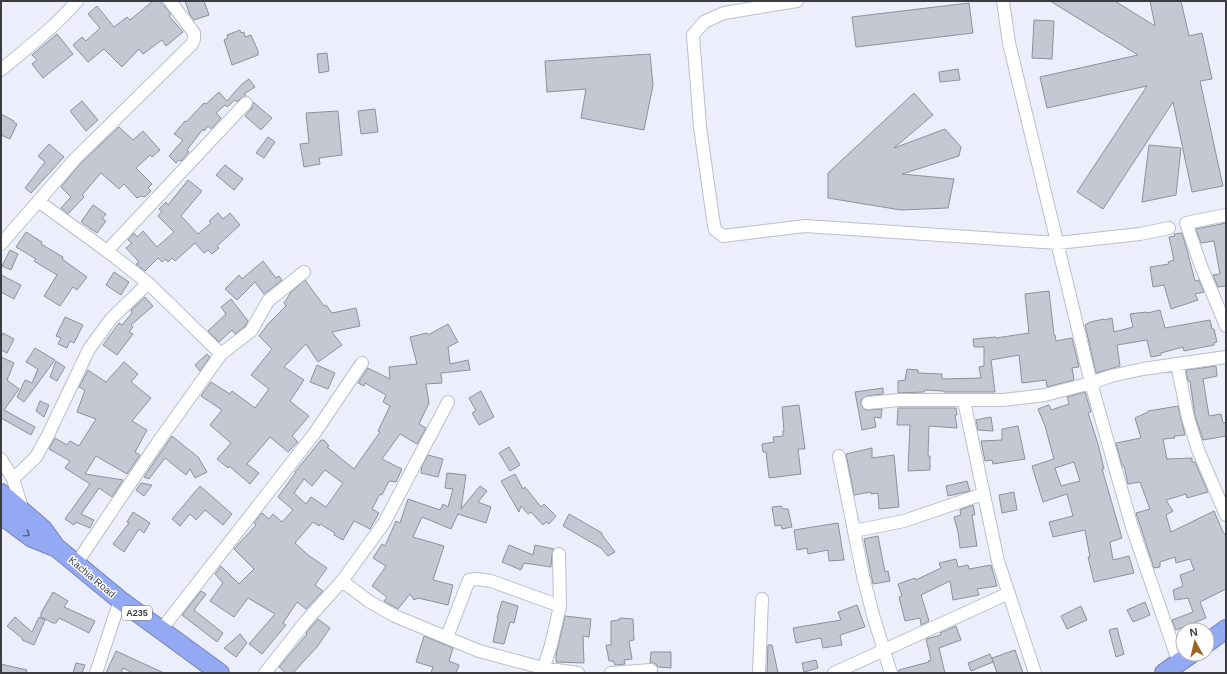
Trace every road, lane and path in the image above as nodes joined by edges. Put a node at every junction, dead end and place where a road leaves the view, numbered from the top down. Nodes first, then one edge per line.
1 (77, 1) edge
2 (170, 1) edge
3 (797, 1) edge
4 (1003, 1) edge
5 (1, 70) edge
6 (246, 103) dead end
7 (38, 201) junction
8 (1226, 215) edge
9 (1169, 228) dead end
10 (1058, 243) junction
11 (1, 244) edge
12 (107, 251) junction
13 (304, 272) dead end
14 (148, 282) junction
15 (1226, 326) edge
16 (222, 354) junction
17 (1226, 357) edge
18 (362, 364) dead end
19 (1177, 364) junction
20 (1091, 383) junction
21 (964, 401) junction
22 (448, 402) dead end
23 (868, 403) dead end
24 (839, 456) dead end
25 (1, 459) edge
26 (12, 479) junction
27 (1, 493) edge
28 (983, 494) junction
29 (24, 512) junction
30 (1, 515) edge
31 (1226, 515) edge
32 (854, 532) junction
33 (57, 548) junction
34 (559, 554) dead end
35 (76, 564) junction
36 (342, 582) junction
37 (1009, 593) junction
38 (762, 599) dead end
39 (120, 600) junction
40 (560, 606) junction
41 (1226, 629) edge
42 (161, 630) junction
43 (1175, 631) edge
44 (447, 637) junction
45 (1215, 637) edge
46 (884, 649) junction
47 (1180, 662) edge
48 (651, 670) dead end
49 (542, 671) edge
50 (96, 673) edge
51 (220, 673) edge
52 (265, 673) edge
53 (578, 673) edge
54 (611, 673) edge
55 (759, 673) edge
56 (834, 673) edge
57 (891, 673) edge
58 (1036, 673) edge
59 (1164, 673) edge

1 - 5 street
2 - 7 street
3 - 10 street
4 - 10 street
6 - 12 street
7 - 11 street
7 - 12 street
8 - 15 street
9 - 10 street
10 - 20 street
12 - 14 street
13 - 16 street
14 - 16 street
14 - 26 street
16 - 35 street
17 - 19 street
18 - 42 street
19 - 20 street
19 - 31 street
20 - 21 street
20 - 43 street
21 - 23 street
21 - 28 street
22 - 36 street
24 - 32 street
25 - 26 street
26 - 29 street
27 - 29 highway, A235
28 - 32 street
28 - 37 street
29 - 33 highway, A235
30 -> 33 highway, Kachia Road / A235
32 - 46 street
33 - 35 highway, Kachia Road / A235
34 - 40 street
35 - 39 highway, Kachia Road / A235
36 - 44 street
36 - 52 street
37 - 46 street
37 - 58 street
38 - 55 street
39 - 42 highway, Kachia Road / A235
39 - 50 street
40 - 44 street
40 - 49 street
41 - 45 highway
42 - 51 highway, Kachia Road / A235
44 - 49 street
46 - 56 street
46 - 57 street
47 - 59 highway
48 - 54 street
49 - 53 street

